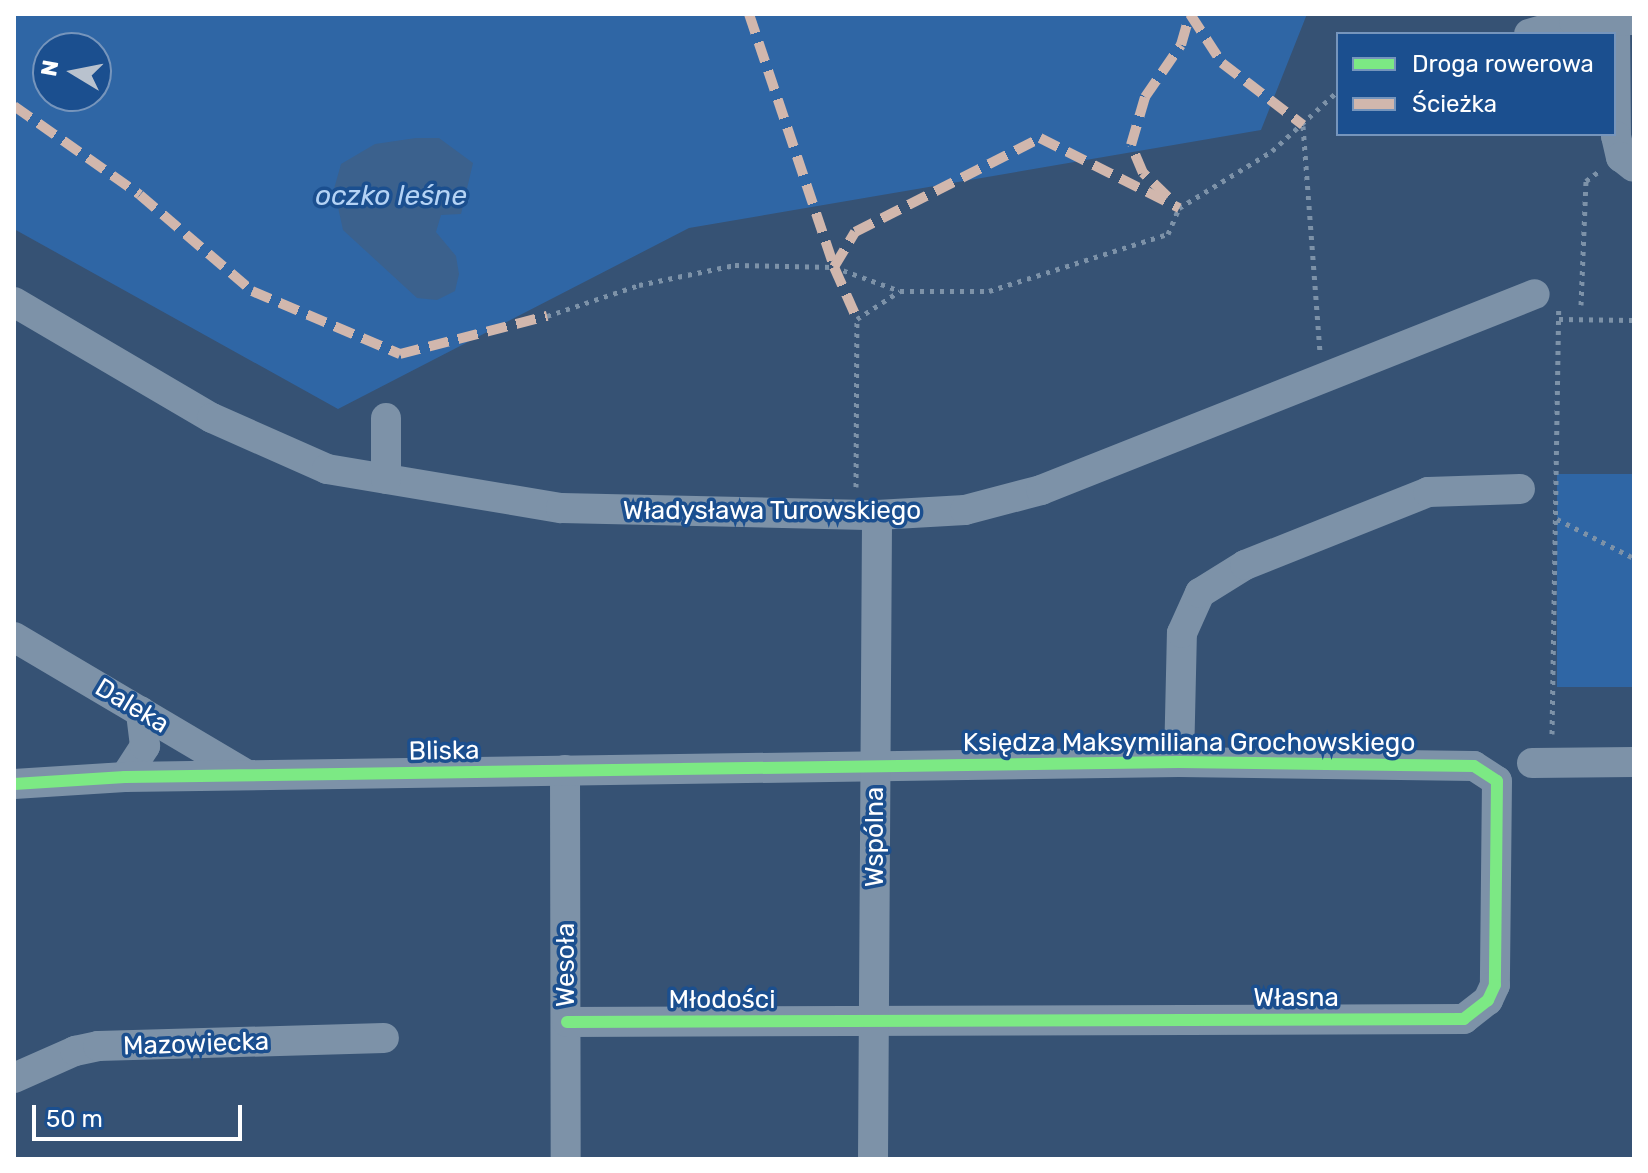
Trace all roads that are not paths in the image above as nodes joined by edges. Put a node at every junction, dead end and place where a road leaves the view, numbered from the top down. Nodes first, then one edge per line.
1 (1624, 20) edge
2 (1536, 32) edge
3 (1627, 162) edge
4 (1547, 300) road end
5 (14, 302) edge
6 (386, 418) dead end
7 (386, 479) junction
8 (1520, 489) dead end
9 (866, 515) junction
10 (14, 637) edge
11 (141, 711) junction
12 (1179, 762) junction
13 (1634, 762) edge
14 (1532, 763) dead end
15 (875, 765) junction
16 (565, 770) junction
17 (249, 776) junction
18 (125, 777) junction
19 (1497, 781) joint
20 (14, 784) edge
21 (567, 1022) junction
22 (876, 1023) junction
23 (384, 1038) dead end
24 (14, 1078) edge
25 (566, 1159) edge
26 (873, 1159) edge

1 - 2 street
1 - 3 street
4 - 9 street, Władysława Turowskiego
5 - 7 street, Władysława Turowskiego
6 - 7 street
7 - 9 street, Władysława Turowskiego
8 - 12 street, Księdza Maksymiliana Grochowskiego
9 - 15 street, Wspólna
10 - 11 street, Daleka
11 - 17 street, Daleka
11 - 18 street
12 - 15 street, Księdza Maksymiliana Grochowskiego
12 - 19 street, Księdza Maksymiliana Grochowskiego
13 - 14 street
15 - 16 street, Bliska
15 - 22 street, Wspólna
16 - 17 street, Bliska
16 - 21 street, Wesoła
17 - 18 street, Bliska
18 - 20 street, Bliska
19 - 22 street, Własna
21 - 22 street, Młodości
21 - 25 street, Wesoła
22 - 26 street, Wspólna
23 - 24 street, Mazowiecka

